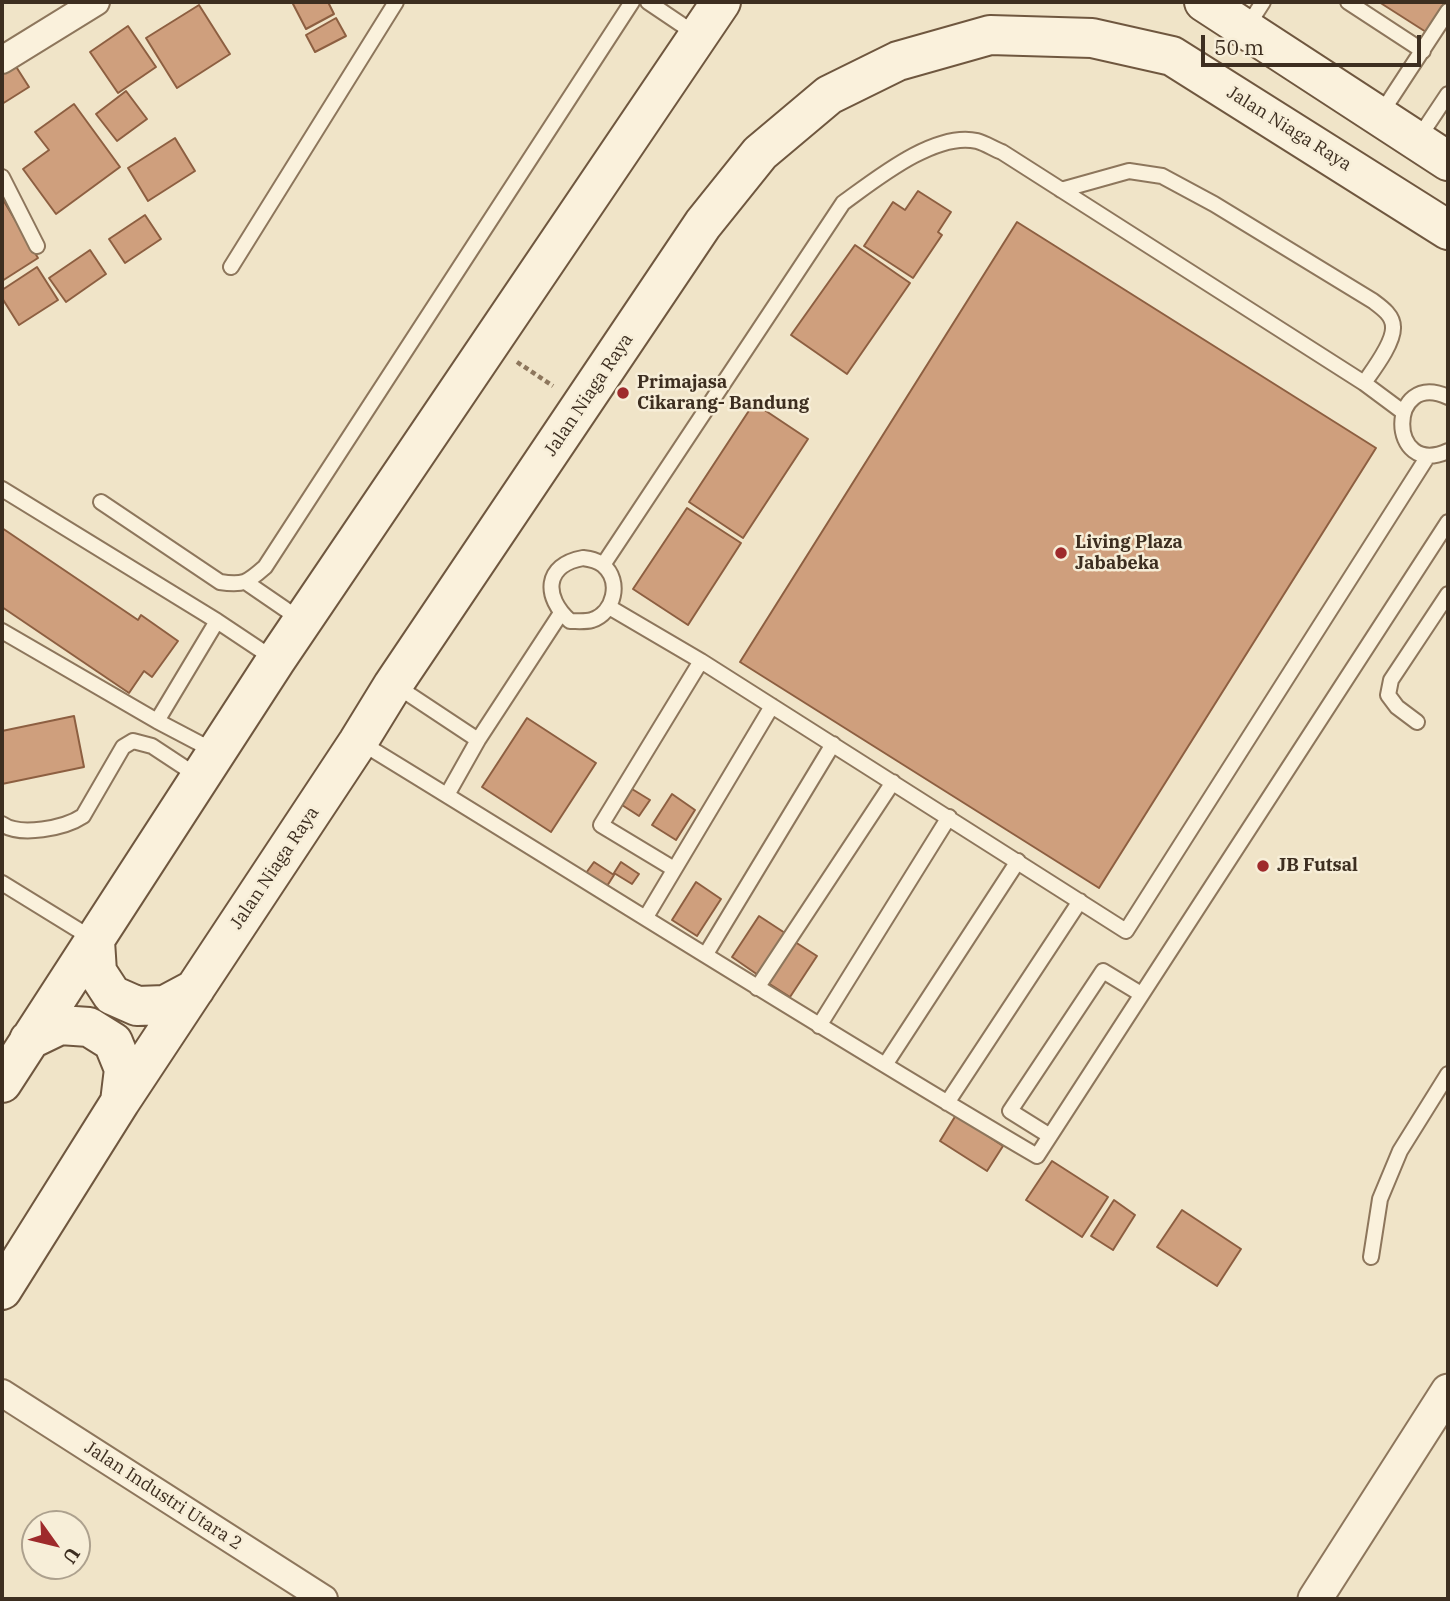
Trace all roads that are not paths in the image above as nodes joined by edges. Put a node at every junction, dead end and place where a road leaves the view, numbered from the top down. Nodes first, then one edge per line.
1 (96, 2) edge
2 (396, 2) edge
3 (632, 2) edge
4 (648, 2) edge
5 (721, 2) edge
6 (1204, 2) edge
7 (1348, 2) edge
8 (1448, 11) edge
9 (1254, 15) edge
10 (698, 36) junction
11 (1423, 51) junction
12 (2, 60) edge
13 (1448, 94) edge
14 (1380, 116) junction
15 (1417, 141) junction
16 (1448, 161) edge
17 (2, 177) edge
18 (1061, 190) junction
19 (1448, 230) edge
20 (37, 246) dead end
21 (231, 267) dead end
22 (1364, 383) junction
23 (1448, 397) edge
24 (1403, 412) junction
25 (1448, 451) edge
26 (1427, 456) junction
27 (2, 489) edge
28 (101, 502) dead end
29 (1448, 522) edge
30 (603, 565) junction
31 (247, 583) junction
32 (1448, 594) edge
33 (609, 607) junction
34 (561, 613) junction
35 (216, 621) junction
36 (303, 621) junction
37 (2, 631) edge
38 (276, 660) junction
39 (701, 661) junction
40 (393, 685) junction
41 (772, 706) junction
42 (157, 721) junction
43 (1417, 722) dead end
44 (478, 740) junction
45 (358, 742) junction
46 (834, 744) junction
47 (209, 765) junction
48 (893, 782) junction
49 (447, 795) junction
50 (949, 817) junction
51 (2, 824) edge
52 (1018, 861) junction
53 (674, 869) junction
54 (2, 883) edge
55 (1080, 901) junction
56 (646, 917) junction
57 (95, 940) junction
58 (706, 954) junction
59 (757, 988) junction
60 (195, 989) junction
61 (1141, 994) junction
62 (819, 1027) junction
63 (29, 1040) junction
64 (886, 1065) junction
65 (1448, 1074) edge
66 (2, 1083) edge
67 (120, 1102) junction
68 (947, 1103) junction
69 (1050, 1136) junction
70 (1371, 1257) dead end
71 (2, 1290) edge
72 (1448, 1391) edge
73 (2, 1393) edge
74 (324, 1599) edge
75 (1315, 1599) edge

1 - 12 street
2 - 21 lane
3 - 31 lane
4 - 10 lane
5 - 10 main road
6 - 9 main road
7 - 11 lane
8 - 11 lane
9 - 14 main road
10 - 36 main road
11 - 14 lane
13 - 15 lane
14 - 15 main road
15 - 16 main road
17 - 20 lane
18 - 22 lane
18 - 22 lane
18 - 30 lane
19 - 40 main road, Jalan Niaga Raya
22 - 24 lane
23 - 24 lane
24 - 26 lane
25 - 26 lane
26 - 55 lane
27 - 35 lane
28 - 31 lane
29 - 61 lane
30 - 33 lane
30 - 34 lane
31 - 36 lane
32 - 43 lane
33 - 34 lane
33 - 39 lane
34 - 44 lane
35 - 38 lane
35 - 42 lane
36 - 38 main road
37 - 42 lane
38 - 47 main road
39 - 41 lane
39 - 53 lane
40 - 44 lane
40 - 45 main road, Jalan Niaga Raya
41 - 46 lane
41 - 53 lane
42 - 47 lane
44 - 49 lane
45 - 49 lane
45 - 60 main road, Jalan Niaga Raya
46 - 48 lane
46 - 58 lane
47 - 51 lane
47 - 57 main road
48 - 50 lane
48 - 59 lane
49 - 56 lane
50 - 52 lane
50 - 62 lane
52 - 55 lane
52 - 64 lane
53 - 56 lane
54 - 57 lane
55 - 68 lane
56 - 58 lane
57 - 60 main road
57 - 63 main road
58 - 59 lane
59 - 62 lane
60 - 67 main road, Jalan Niaga Raya
61 - 69 lane
61 - 69 lane
62 - 64 lane
63 - 66 main road
63 - 67 main road
64 - 68 lane
65 - 70 lane
67 - 71 main road, Jalan Niaga Raya
68 - 69 lane
72 - 75 street
73 - 74 street, Jalan Industri Utara 2

